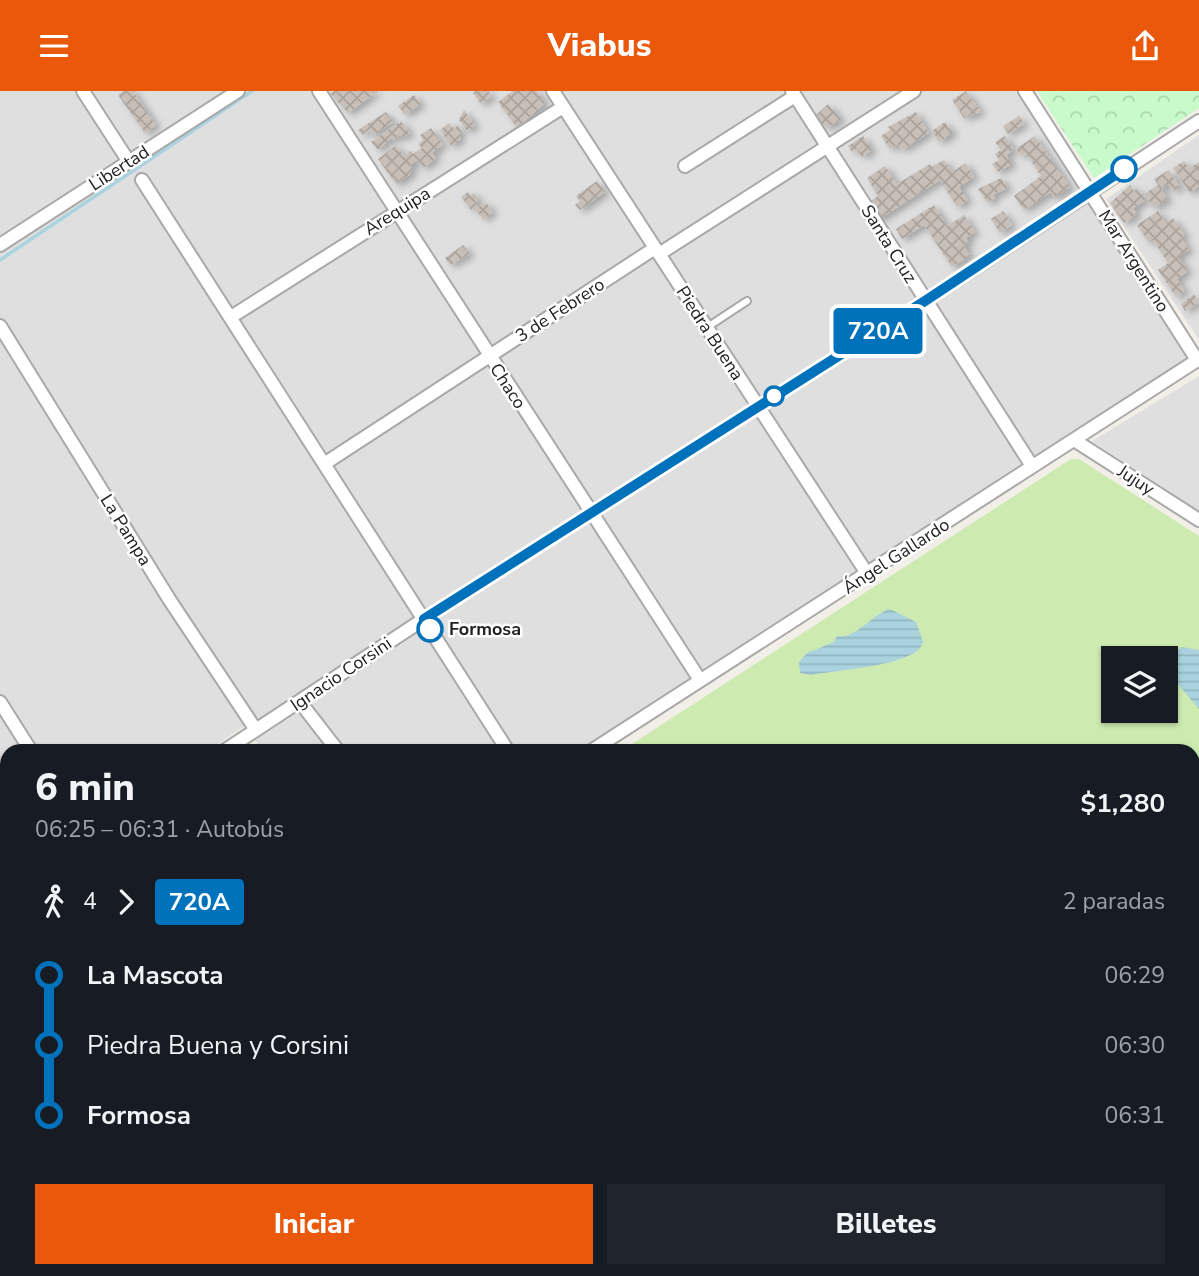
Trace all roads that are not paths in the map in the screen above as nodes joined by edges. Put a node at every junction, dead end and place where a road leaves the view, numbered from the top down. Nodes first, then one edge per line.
1 (83, 91) edge
2 (238, 91) edge
3 (319, 91) edge
4 (553, 91) edge
5 (914, 91) edge
6 (1025, 91) edge
7 (793, 93) edge
8 (563, 107) junction
9 (1199, 121) edge
10 (827, 146) junction
11 (130, 162) junction
12 (685, 166) dead end
13 (142, 180) dead end
14 (1090, 191) junction
15 (395, 212) junction
16 (0, 245) edge
17 (657, 251) junction
18 (747, 301) dead end
19 (925, 301) junction
20 (231, 317) junction
21 (0, 326) edge
22 (706, 328) junction
23 (489, 356) junction
24 (1198, 359) edge
25 (758, 407) junction
26 (1074, 440) junction
27 (324, 464) junction
28 (1032, 466) junction
29 (590, 513) junction
30 (1199, 520) edge
31 (868, 575) junction
32 (424, 619) junction
33 (700, 680) junction
34 (0, 702) edge
35 (300, 702) junction
36 (256, 730) junction
37 (27, 744) edge
38 (235, 744) edge
39 (333, 744) edge
40 (504, 744) edge
41 (602, 744) edge

1 - 11 street
2 - 11 street, Libertad
3 - 15 street, Chaco
4 - 8 street, Piedra Buena
5 - 10 street, 3 de Febrero
6 - 14 street, Mar Argentino
7 - 10 street, Santa Cruz
7 - 12 street
8 - 15 street, Arequipa
8 - 17 street, Piedra Buena
9 - 14 street, Ignacio Corsini
10 - 17 street, 3 de Febrero
10 - 19 street, Santa Cruz
11 - 16 street, Libertad
13 - 20 street
14 - 19 street, Ignacio Corsini
14 - 24 street, Mar Argentino
15 - 20 street, Arequipa
15 - 23 street, Chaco
17 - 22 street, Piedra Buena
17 - 23 street, 3 de Febrero
18 - 22 lane
19 - 25 street, Ignacio Corsini
19 - 28 street, Santa Cruz
20 - 27 street
21 - 36 street, La Pampa
22 - 25 street, Piedra Buena
23 - 27 street, 3 de Febrero
23 - 29 street, Chaco
24 - 26 street, Ángel Gallardo
25 - 29 street, Ignacio Corsini
25 - 31 street, Piedra Buena
26 - 28 street, Ángel Gallardo
26 - 30 street, Jujuy
27 - 32 street
28 - 31 street, Ángel Gallardo
29 - 32 street, Ignacio Corsini
29 - 33 street, Chaco
31 - 33 street, Ángel Gallardo
32 - 35 street, Ignacio Corsini
32 - 40 street
33 - 41 street, Ángel Gallardo
34 - 37 street
35 - 36 street, Ignacio Corsini
35 - 39 street
36 - 38 street, Ignacio Corsini

